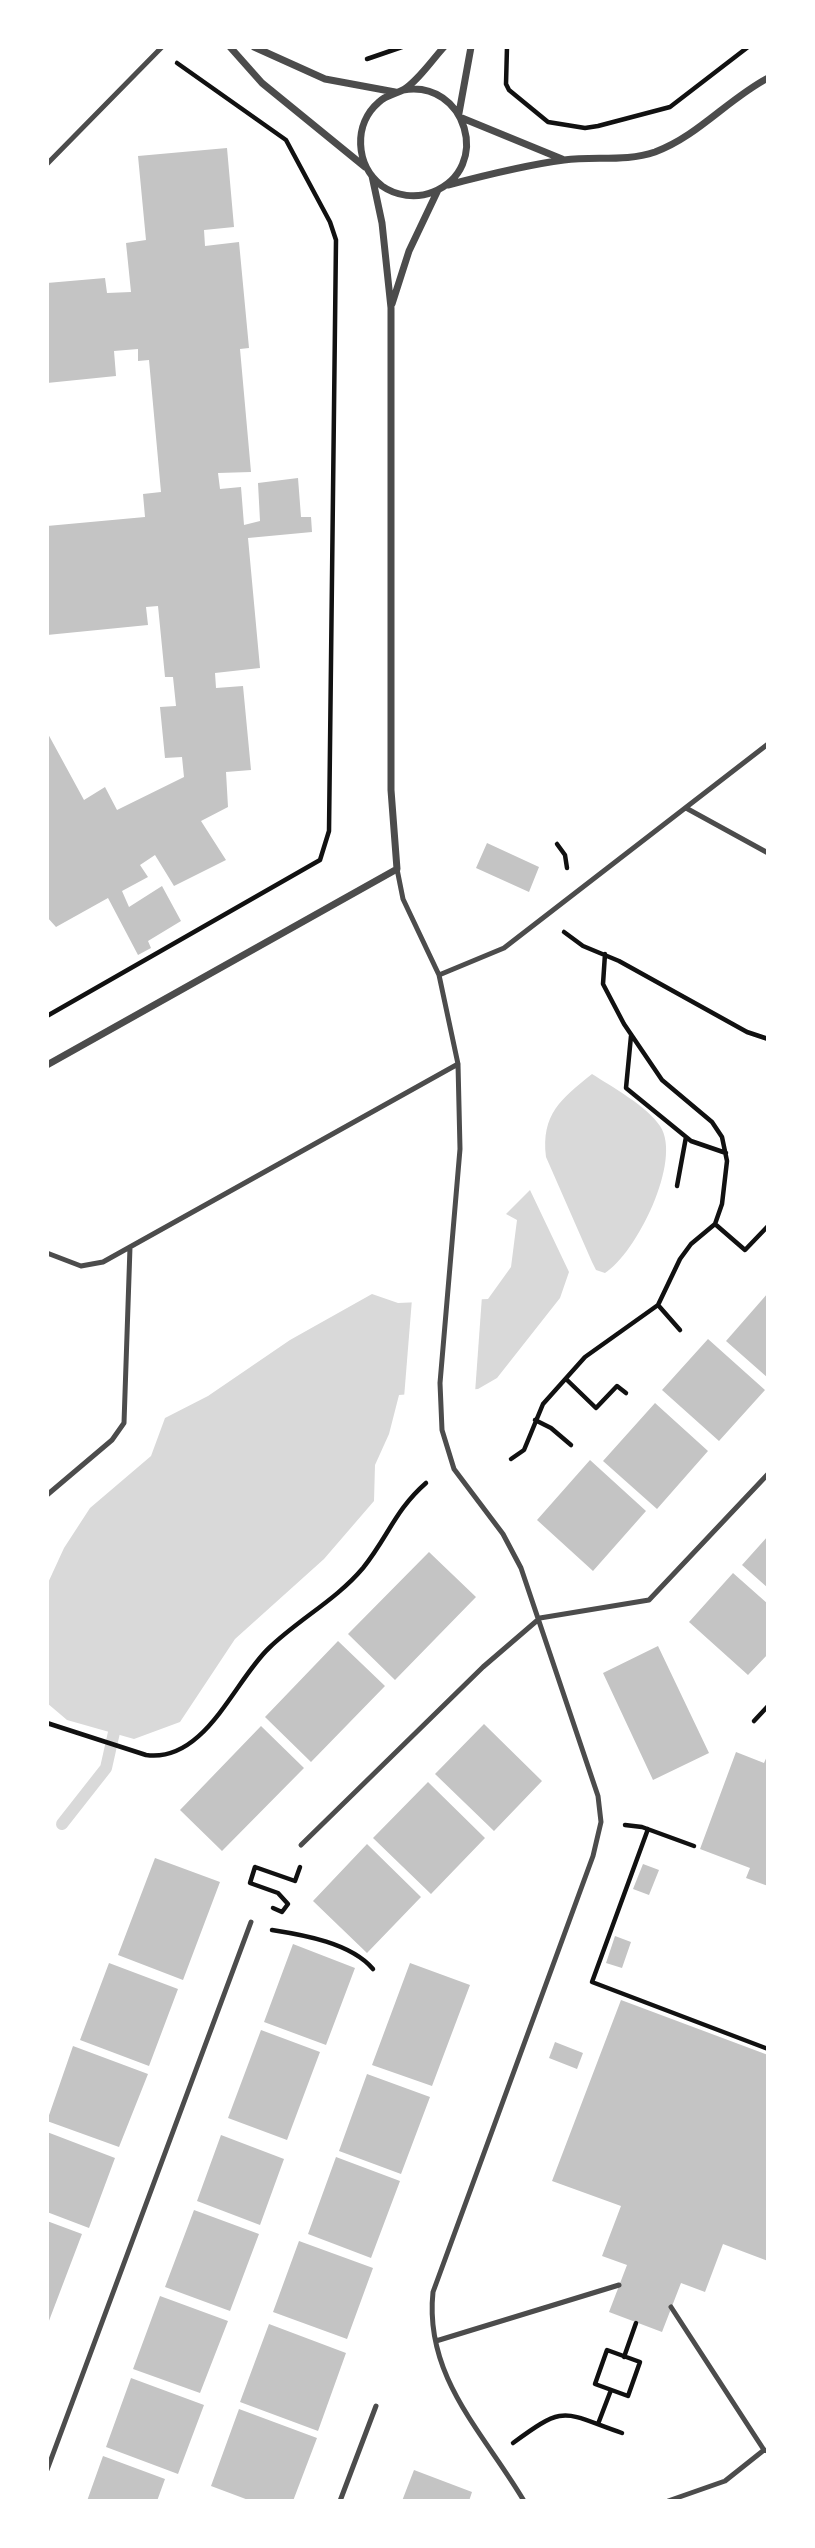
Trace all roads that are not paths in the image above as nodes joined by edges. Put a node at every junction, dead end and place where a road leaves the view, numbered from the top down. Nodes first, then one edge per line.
1 (230, 47) edge
2 (254, 47) edge
3 (443, 47) edge
4 (471, 47) edge
5 (162, 48) edge
6 (768, 78) edge
7 (399, 91) junction
8 (461, 116) junction
9 (566, 160) junction
10 (47, 164) edge
11 (370, 173) junction
12 (447, 185) junction
13 (438, 190) junction
14 (391, 308) junction
15 (768, 744) edge
16 (685, 808) junction
17 (768, 853) edge
18 (397, 869) junction
19 (439, 975) junction
20 (458, 1064) junction
21 (47, 1065) edge
22 (130, 1247) junction
23 (47, 1254) edge
24 (768, 1474) edge
25 (47, 1495) edge
26 (540, 1618) junction
27 (301, 1845) road end
28 (251, 1922) road end
29 (619, 2285) dead end
30 (671, 2307) dead end
31 (436, 2341) junction
32 (376, 2406) dead end
33 (766, 2450) edge
34 (47, 2470) edge
35 (340, 2501) edge
36 (524, 2501) edge
37 (668, 2501) edge

1 - 11 street
2 - 7 street
3 - 7 street
4 - 8 street
5 - 10 lane
6 - 9 street
7 - 8 street
7 - 11 street
8 - 9 street
8 - 12 street
9 - 12 street
11 - 13 street
11 - 14 street
12 - 13 street
13 - 14 street
14 - 18 street
15 - 16 lane
16 - 17 lane
16 - 19 lane
18 - 19 lane
18 - 21 street
19 - 20 lane
20 - 22 lane
20 - 26 lane
22 - 23 lane
22 - 25 lane
24 - 26 lane
26 - 27 lane
26 - 31 lane
28 - 34 lane
29 - 31 lane
30 - 33 lane
31 - 36 lane
32 - 35 lane
33 - 37 lane

